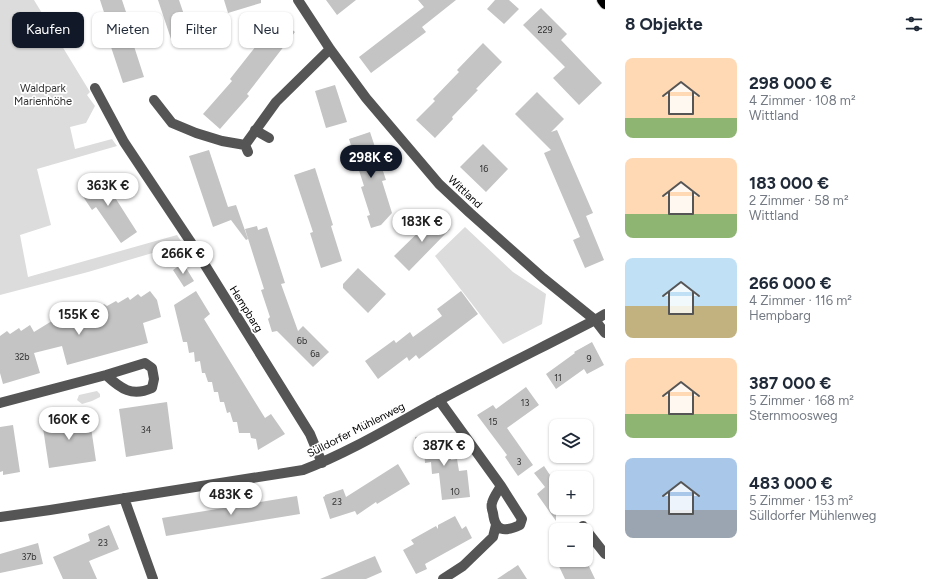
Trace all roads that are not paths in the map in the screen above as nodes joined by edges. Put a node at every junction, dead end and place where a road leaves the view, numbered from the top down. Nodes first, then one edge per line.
1 (298, 0) edge
2 (602, 0) edge
3 (605, 4) edge
4 (330, 49) junction
5 (95, 88) dead end
6 (154, 100) dead end
7 (255, 130) junction
8 (269, 138) dead end
9 (605, 314) edge
10 (595, 320) junction
11 (605, 332) edge
12 (106, 376) dead end
13 (439, 400) junction
14 (0, 403) edge
15 (322, 463) junction
16 (501, 486) junction
17 (124, 498) junction
18 (0, 517) edge
19 (496, 525) junction
20 (593, 539) edge
21 (605, 554) edge
22 (154, 579) edge
23 (443, 579) edge

1 - 4 street, Wittland
2 - 3 main road
4 - 7 street
4 - 10 street, Wittland
5 - 15 street, Hempbarg
6 - 7 street
7 - 8 street
9 - 10 street, Sülldorfer Mühlenweg
10 - 11 street, Wittland
10 - 13 street, Sülldorfer Mühlenweg
12 - 14 street
13 - 15 street, Sülldorfer Mühlenweg
13 - 16 street
15 - 17 street, Sülldorfer Mühlenweg
16 - 19 street
16 - 19 street
17 - 18 street, Sülldorfer Mühlenweg
17 - 22 street
19 - 23 street
20 - 21 street

